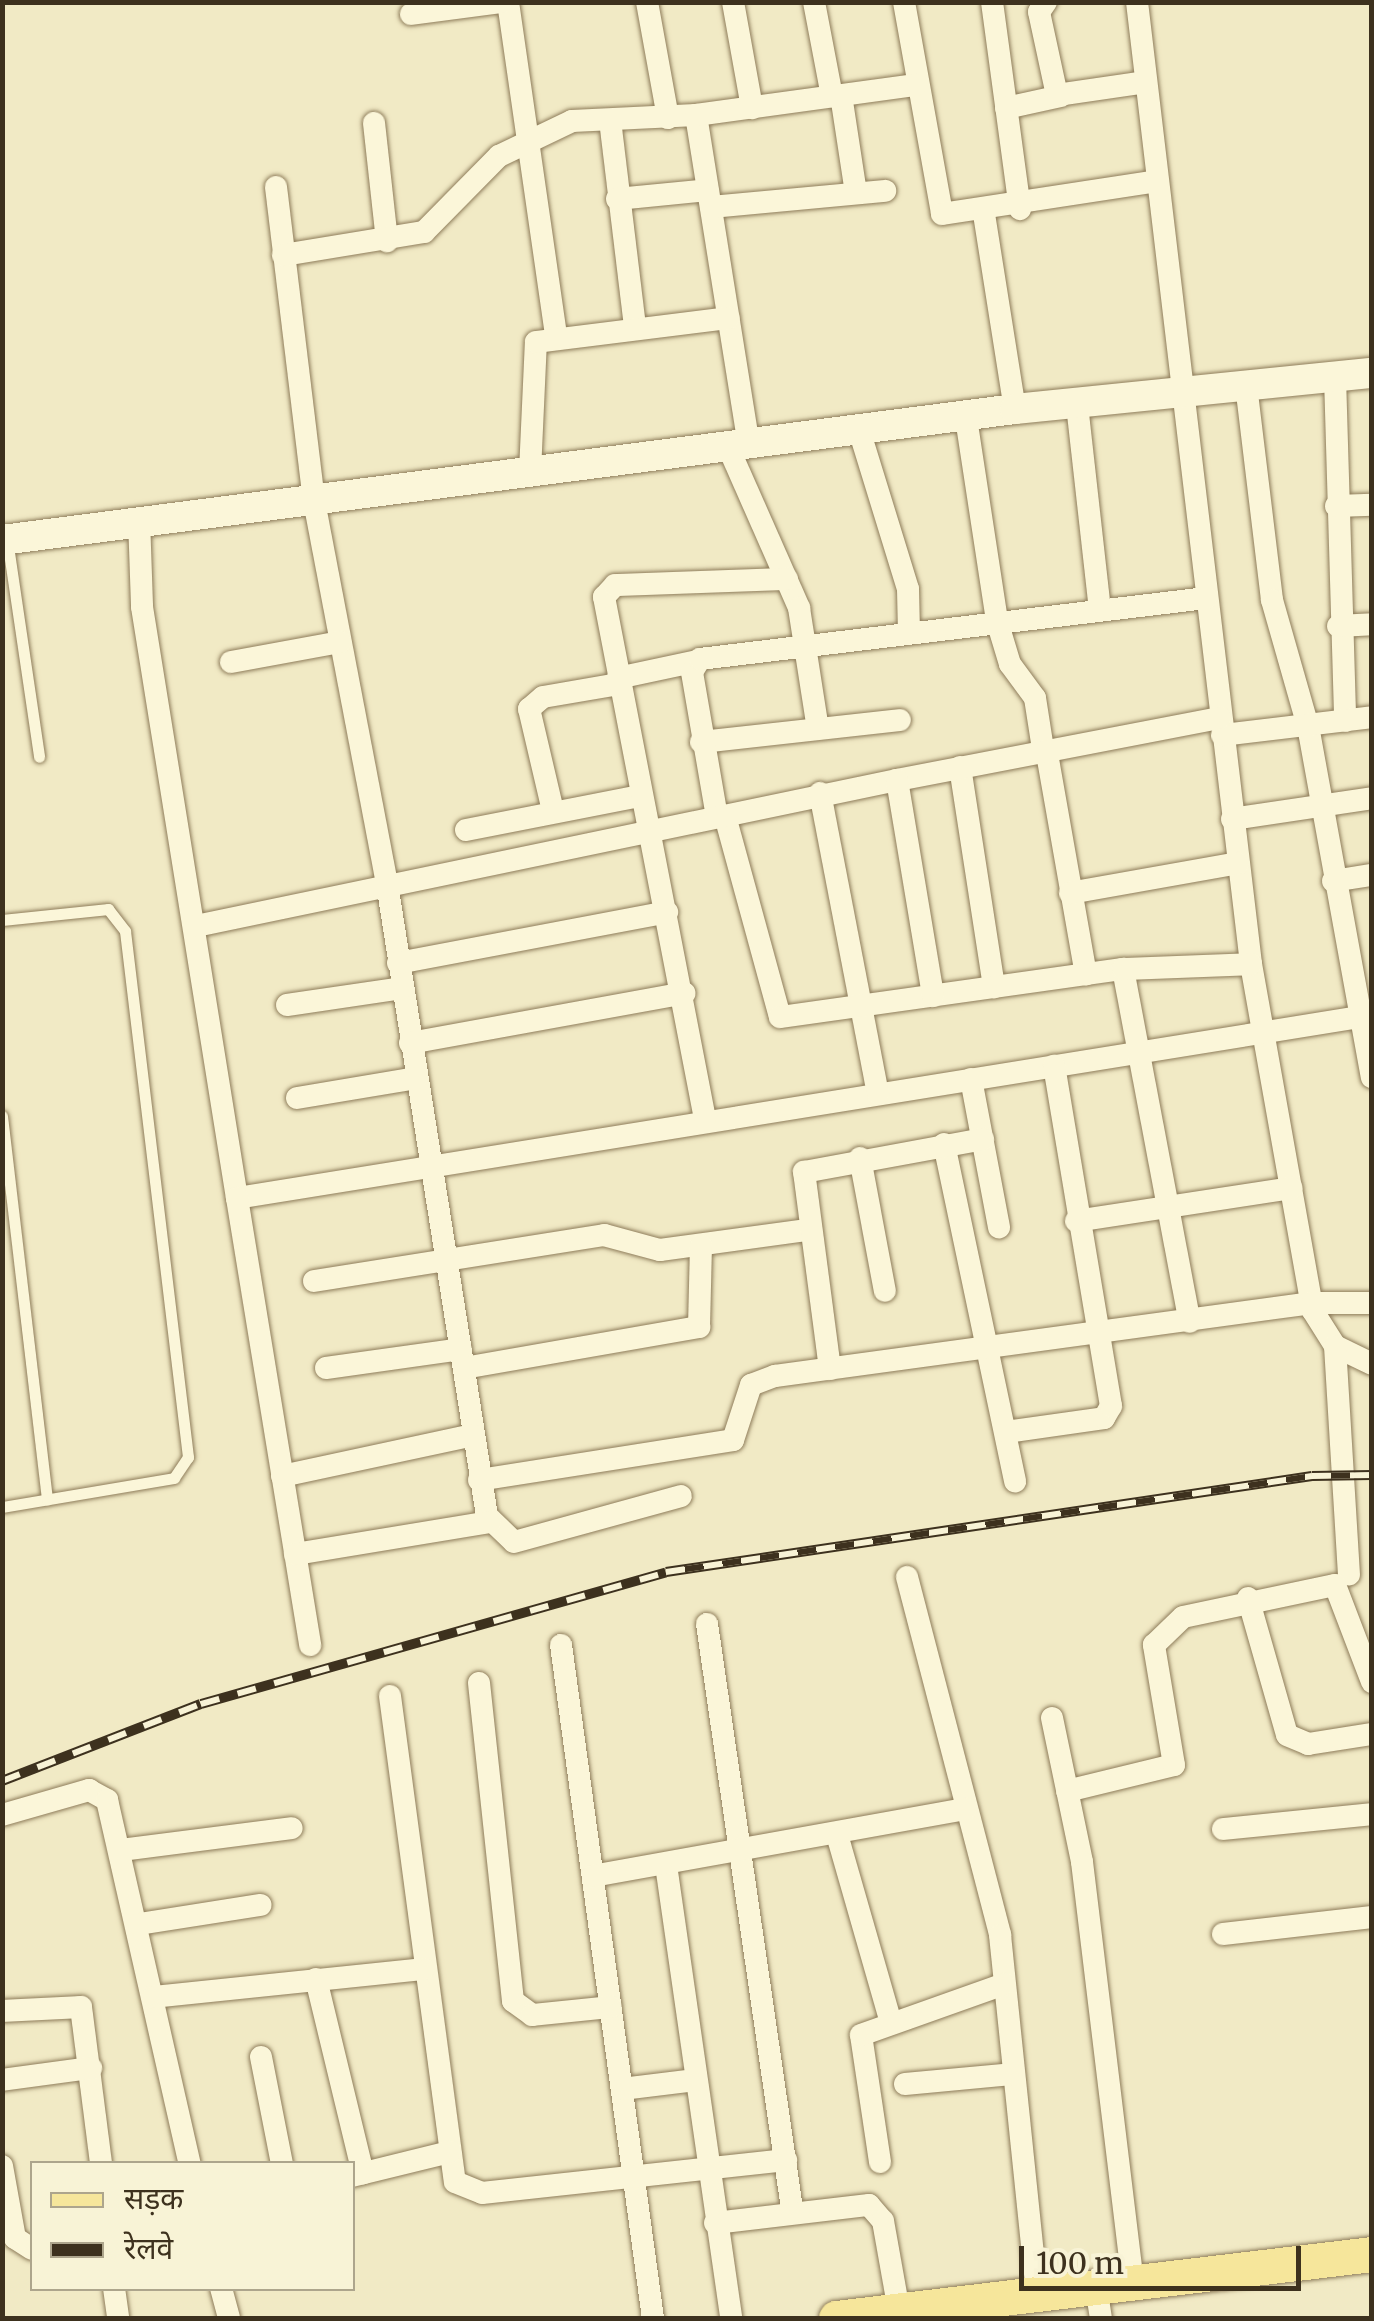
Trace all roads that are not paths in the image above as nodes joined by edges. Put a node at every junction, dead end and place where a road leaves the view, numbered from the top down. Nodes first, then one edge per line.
1 (504, 2) edge
2 (647, 2) edge
3 (733, 2) edge
4 (814, 2) edge
5 (904, 2) edge
6 (992, 2) edge
7 (1046, 2) edge
8 (1137, 2) edge
9 (411, 14) dead end
10 (1146, 82) junction
11 (916, 84) junction
12 (836, 96) junction
13 (1060, 96) junction
14 (752, 108) junction
15 (1006, 108) junction
16 (696, 116) junction
17 (668, 118) junction
18 (610, 120) junction
19 (374, 123) dead end
20 (529, 139) junction
21 (1158, 181) junction
22 (276, 188) dead end
23 (885, 190) dead end
24 (856, 193) junction
25 (616, 198) junction
26 (710, 198) junction
27 (1020, 208) junction
28 (984, 214) junction
29 (386, 241) junction
30 (283, 255) junction
31 (728, 318) junction
32 (635, 328) junction
33 (556, 336) junction
34 (1372, 373) edge
35 (1334, 377) junction
36 (1246, 385) junction
37 (1182, 394) junction
38 (1077, 405) junction
39 (1015, 410) junction
40 (966, 418) junction
41 (860, 434) junction
42 (739, 448) junction
43 (530, 472) junction
44 (314, 502) junction
45 (1372, 504) edge
46 (1336, 506) junction
47 (140, 519) junction
48 (5, 539) edge
49 (787, 579) junction
50 (1206, 598) junction
51 (1100, 609) junction
52 (997, 621) junction
53 (1372, 624) edge
54 (1338, 626) junction
55 (909, 634) junction
56 (340, 642) junction
57 (810, 647) junction
58 (697, 661) junction
59 (232, 662) dead end
60 (618, 681) junction
61 (1372, 717) edge
62 (900, 720) dead end
63 (1345, 722) junction
64 (1308, 726) junction
65 (1221, 727) junction
66 (818, 729) junction
67 (701, 742) junction
68 (1044, 749) junction
69 (39, 758) dead end
70 (960, 767) junction
71 (897, 780) junction
72 (820, 794) junction
73 (640, 796) junction
74 (1372, 798) edge
75 (1318, 806) junction
76 (552, 811) junction
77 (721, 816) junction
78 (1232, 819) junction
79 (466, 830) dead end
80 (652, 831) junction
81 (1238, 863) junction
82 (1372, 874) edge
83 (1333, 881) junction
84 (388, 890) junction
85 (1070, 893) junction
86 (667, 912) junction
87 (2, 920) edge
88 (196, 926) junction
89 (398, 963) junction
90 (1250, 964) junction
91 (1123, 969) junction
92 (1086, 974) junction
93 (994, 987) junction
94 (402, 988) junction
95 (684, 992) junction
96 (933, 996) junction
97 (287, 1005) dead end
98 (864, 1006) junction
99 (1366, 1016) edge
100 (1263, 1031) junction
101 (410, 1042) junction
102 (1139, 1053) junction
103 (1054, 1066) junction
104 (417, 1078) junction
105 (1372, 1078) edge
106 (971, 1079) junction
107 (878, 1093) junction
108 (297, 1098) dead end
109 (2, 1116) edge
110 (704, 1119) junction
111 (983, 1138) junction
112 (944, 1144) junction
113 (860, 1158) junction
114 (433, 1162) junction
115 (1291, 1188) junction
116 (236, 1198) junction
117 (1170, 1207) junction
118 (1076, 1222) junction
119 (999, 1226) dead end
120 (806, 1230) junction
121 (701, 1245) junction
122 (448, 1258) junction
123 (314, 1281) dead end
124 (885, 1291) dead end
125 (1312, 1302) junction
126 (1372, 1303) edge
127 (1190, 1322) junction
128 (1100, 1336) junction
129 (1335, 1346) junction
130 (990, 1350) junction
131 (462, 1358) junction
132 (1368, 1360) edge
133 (326, 1368) dead end
134 (830, 1370) junction
135 (1006, 1432) junction
136 (473, 1435) junction
137 (282, 1476) junction
138 (480, 1480) junction
139 (1016, 1482) dead end
140 (681, 1496) dead end
141 (48, 1499) junction
142 (2, 1507) edge
143 (490, 1522) junction
144 (295, 1554) junction
145 (1349, 1575) dead end
146 (907, 1577) dead end
147 (1248, 1598) junction
148 (707, 1624) dead end
149 (310, 1645) dead end
150 (562, 1645) dead end
151 (1372, 1682) edge
152 (478, 1683) dead end
153 (390, 1696) dead end
154 (1052, 1718) dead end
155 (1372, 1734) edge
156 (1066, 1792) junction
157 (966, 1809) junction
158 (1372, 1814) edge
159 (2, 1816) edge
160 (292, 1828) dead end
161 (1223, 1829) dead end
162 (838, 1838) junction
163 (121, 1850) junction
164 (744, 1853) junction
165 (666, 1865) junction
166 (593, 1876) junction
167 (261, 1905) dead end
168 (1372, 1917) edge
169 (139, 1924) junction
170 (1223, 1934) dead end
171 (424, 1969) junction
172 (316, 1980) junction
173 (1004, 1984) junction
174 (154, 1997) junction
175 (611, 2007) junction
176 (2, 2011) edge
177 (890, 2019) junction
178 (261, 2057) dead end
179 (91, 2068) junction
180 (1012, 2074) junction
181 (2, 2080) edge
182 (694, 2080) junction
183 (905, 2084) dead end
184 (622, 2088) junction
185 (450, 2152) junction
186 (786, 2160) junction
187 (101, 2161) edge
188 (189, 2161) edge
189 (281, 2161) edge
190 (355, 2161) edge
191 (880, 2162) dead end
192 (2, 2166) edge
193 (706, 2171) junction
194 (358, 2175) edge
195 (634, 2178) junction
196 (792, 2210) junction
197 (715, 2223) junction
198 (30, 2248) edge
199 (1372, 2254) edge
200 (1133, 2282) junction
201 (114, 2291) edge
202 (223, 2291) edge
203 (1038, 2294) junction
204 (1098, 2302) edge
205 (970, 2310) edge
206 (900, 2311) junction
207 (118, 2318) edge
208 (229, 2318) edge
209 (653, 2318) edge
210 (731, 2318) edge
211 (836, 2318) edge

1 - 9 street
1 - 20 street
2 - 17 street
3 - 14 street
4 - 12 street
5 - 11 street
6 - 15 street
7 - 13 street
8 - 10 street
10 - 13 street
10 - 21 street
11 - 12 street
11 - 28 street
12 - 14 street
12 - 24 street
13 - 15 street
14 - 16 street
15 - 27 street
16 - 17 street
16 - 26 street
17 - 18 street
18 - 20 street
18 - 25 street
19 - 29 street
20 - 29 street
20 - 33 street
21 - 27 street
21 - 37 street
22 - 30 street
23 - 24 street
24 - 26 street
25 - 26 street
25 - 32 street
26 - 31 street
27 - 28 street
28 - 39 street
29 - 30 street
30 - 44 street
31 - 32 street
31 - 42 street
32 - 33 street
33 - 43 street
34 - 35 street
35 - 36 street
35 - 46 street
36 - 37 street
36 - 64 street
37 - 38 street
37 - 50 street
38 - 39 street
38 - 51 street
39 - 40 street
40 - 41 street
40 - 52 street
41 - 42 street
41 - 55 street
42 - 43 street
42 - 49 street
43 - 44 street
44 - 47 street
44 - 56 street
45 - 46 street
46 - 54 street
47 - 48 street
47 - 88 street
48 - 69 lane
49 - 57 street
49 - 60 street
50 - 51 street
50 - 65 street
51 - 52 street
52 - 55 street
52 - 68 street
53 - 54 street
54 - 63 street
55 - 57 street
56 - 59 street
56 - 84 street
57 - 58 street
57 - 66 street
58 - 60 street
58 - 67 street
60 - 73 street
60 - 76 street
61 - 63 street
62 - 66 street
63 - 64 street
64 - 65 street
64 - 75 street
65 - 68 street
65 - 78 street
66 - 67 street
67 - 77 street
68 - 70 street
68 - 85 street
70 - 71 street
70 - 93 street
71 - 72 street
71 - 96 street
72 - 77 street
72 - 98 street
73 - 76 street
73 - 80 street
74 - 75 street
75 - 78 street
75 - 83 street
76 - 79 street
77 - 80 street
77 - 98 street
78 - 81 street
80 - 84 street
80 - 86 street
81 - 85 street
81 - 90 street
82 - 83 street
83 - 99 street
84 - 88 street
84 - 89 street
85 - 92 street
86 - 89 street
86 - 95 street
87 - 141 lane
88 - 116 street
89 - 94 street
90 - 91 street
90 - 100 street
91 - 92 street
91 - 102 street
92 - 93 street
93 - 96 street
94 - 97 street
94 - 101 street
95 - 101 street
95 - 110 street
96 - 98 street
98 - 107 street
99 - 100 street
99 - 105 street
100 - 102 street
100 - 115 street
101 - 104 street
102 - 103 street
102 - 117 street
103 - 106 street
103 - 118 street
104 - 108 street
104 - 114 street
106 - 107 street
106 - 111 street
107 - 110 street
109 - 141 lane
110 - 114 street
111 - 112 street
111 - 119 street
112 - 113 street
112 - 130 street
113 - 120 street
113 - 124 street
114 - 116 street
114 - 122 street
115 - 117 street
115 - 125 street
116 - 137 street
117 - 118 street
117 - 127 street
118 - 128 street
120 - 121 street
120 - 134 street
121 - 122 street
121 - 131 street
122 - 123 street
122 - 131 street
125 - 126 street
125 - 127 street
125 - 129 street
127 - 128 street
128 - 130 street
128 - 135 street
129 - 132 street
129 - 145 street
130 - 134 street
130 - 135 street
131 - 133 street
131 - 136 street
134 - 138 street
135 - 139 street
136 - 137 street
136 - 138 street
137 - 144 street
138 - 143 street
140 - 143 street
141 - 142 lane
143 - 144 street
144 - 149 street
146 - 157 street
147 - 151 street
147 - 155 street
147 - 156 street
148 - 164 street
150 - 166 street
152 - 175 street
153 - 171 street
154 - 156 street
156 - 200 street
157 - 162 street
157 - 173 street
158 - 161 street
159 - 163 street
160 - 163 street
162 - 164 street
162 - 177 street
163 - 169 street
164 - 165 street
164 - 186 street
165 - 166 street
165 - 182 street
166 - 175 street
167 - 169 street
168 - 170 street
169 - 174 street
171 - 172 street
171 - 185 street
172 - 174 street
172 - 190 street
173 - 177 street
173 - 180 street
174 - 188 street
175 - 184 street
176 - 179 street
177 - 191 street
178 - 189 street
179 - 181 street
179 - 187 street
180 - 183 street
180 - 203 street
182 - 184 street
182 - 193 street
184 - 195 street
185 - 194 street
185 - 195 street
186 - 193 street
186 - 196 street
192 - 198 street
193 - 195 street
193 - 197 street
195 - 209 street
196 - 197 street
196 - 206 street
197 - 210 street
199 - 200 main road
200 - 204 main road
201 - 207 street
202 - 208 street
203 - 204 main road
203 - 205 main road
205 - 206 main road
206 - 211 main road

